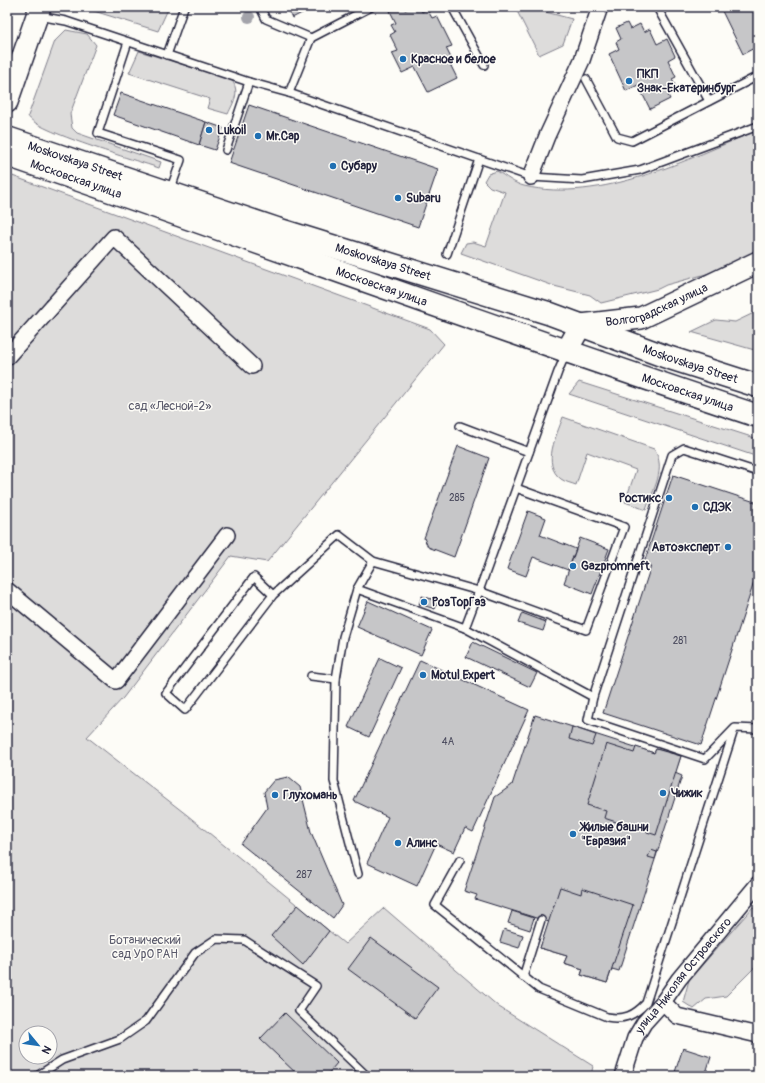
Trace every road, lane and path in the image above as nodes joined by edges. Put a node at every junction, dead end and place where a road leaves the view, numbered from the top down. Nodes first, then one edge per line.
1 (184, 7) edge
2 (260, 7) edge
3 (371, 7) edge
4 (452, 7) edge
5 (600, 7) edge
6 (38, 11) edge
7 (659, 11) dead end
8 (311, 38) junction
9 (128, 42) junction
10 (167, 55) junction
11 (484, 66) dead end
12 (758, 76) edge
13 (586, 79) dead end
14 (249, 82) junction
15 (289, 93) junction
16 (709, 101) junction
17 (7, 102) edge
18 (758, 126) edge
19 (7, 138) edge
20 (226, 150) dead end
21 (7, 155) edge
22 (479, 159) junction
23 (531, 177) junction
24 (170, 193) junction
25 (447, 254) dead end
26 (758, 262) edge
27 (581, 325) junction
28 (566, 352) junction
29 (7, 357) edge
30 (252, 366) dead end
31 (758, 386) edge
32 (758, 416) edge
33 (460, 426) dead end
34 (529, 452) junction
35 (758, 472) edge
36 (516, 488) junction
37 (227, 535) dead end
38 (373, 561) junction
39 (357, 589) junction
40 (7, 590) edge
41 (479, 591) junction
42 (273, 596) junction
43 (465, 628) junction
44 (312, 676) dead end
45 (336, 679) junction
46 (593, 697) junction
47 (735, 728) junction
48 (758, 728) edge
49 (460, 860) dead end
50 (358, 874) dead end
51 (758, 884) edge
52 (541, 920) dead end
53 (523, 976) junction
54 (663, 1002) junction
55 (758, 1035) edge
56 (37, 1076) edge
57 (367, 1076) edge
58 (623, 1076) edge

1 - 10 lane
2 - 8 lane
3 - 8 lane
4 - 11 lane
5 - 23 street
6 - 9 lane
6 - 17 street
7 - 16 lane
8 - 15 lane
9 - 10 lane
9 - 24 lane
10 - 14 lane
12 - 16 lane
13 - 16 lane
14 - 15 lane
14 - 20 lane
15 - 22 lane
18 - 23 lane
19 - 24 main road, Moskovskaya Street
21 - 28 main road, Московская улица
22 - 23 lane
22 - 25 lane
24 - 27 main road, Moskovskaya Street
26 - 27 street, Волгоградская улица
27 - 28 street
27 - 31 main road, Moskovskaya Street
28 - 32 main road, Московская улица
28 - 34 lane
29 - 30 street
33 - 34 lane
34 - 36 lane
35 - 46 lane
36 - 41 lane
36 - 41 lane
37 - 40 street
38 - 39 lane
38 - 41 lane
38 - 42 lane
39 - 43 lane
39 - 45 lane
41 - 43 lane
42 - 42 lane
43 - 46 lane
44 - 45 lane
45 - 50 lane
46 - 47 lane
47 - 48 lane
47 - 53 lane
49 - 53 lane
51 - 54 street, улица Николая Островского
52 - 53 lane
54 - 55 street
54 - 58 street, улица Николая Островского
56 - 57 lane

